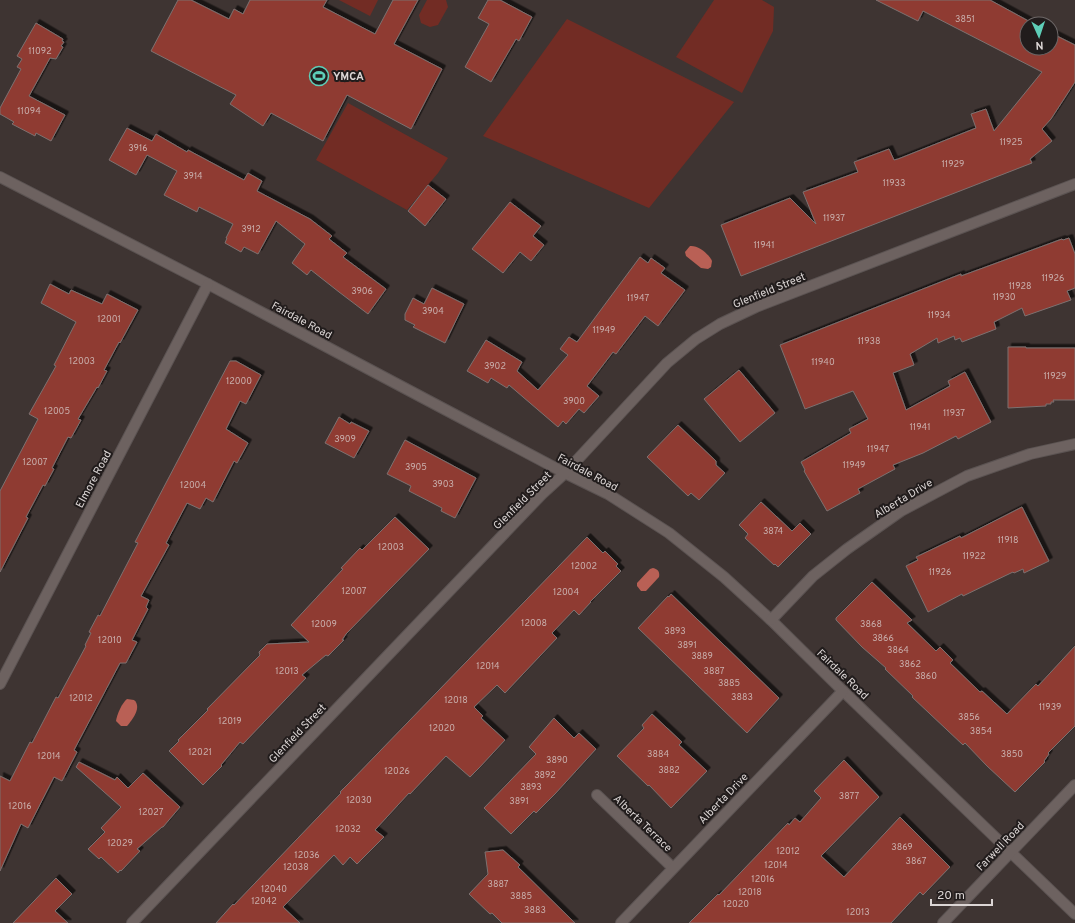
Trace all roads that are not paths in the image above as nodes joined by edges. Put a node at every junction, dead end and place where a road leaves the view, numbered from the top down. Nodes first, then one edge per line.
1 (0, 178) edge
2 (1075, 184) edge
3 (208, 284) junction
4 (1075, 444) edge
5 (565, 473) junction
6 (771, 620) junction
7 (0, 684) edge
8 (843, 691) junction
9 (1075, 785) edge
10 (597, 795) dead end
11 (1010, 852) junction
12 (673, 868) junction
13 (1075, 914) edge
14 (132, 923) edge
15 (622, 923) edge
16 (943, 923) edge

1 - 3 street, Fairdale Road
2 - 5 street, Glenfield Street
3 - 5 street, Fairdale Road
3 - 7 street, Elmore Road
4 - 6 street, Alberta Drive
5 - 6 street, Fairdale Road
5 - 14 street, Glenfield Street
6 - 8 street, Fairdale Road
8 - 11 street, Fairdale Road
8 - 12 street, Alberta Drive
9 - 11 street, Farwell Road
10 - 12 street, Alberta Terrace
11 - 13 street, Fairdale Road
11 - 16 street, Farwell Road
12 - 15 street, Alberta Drive

